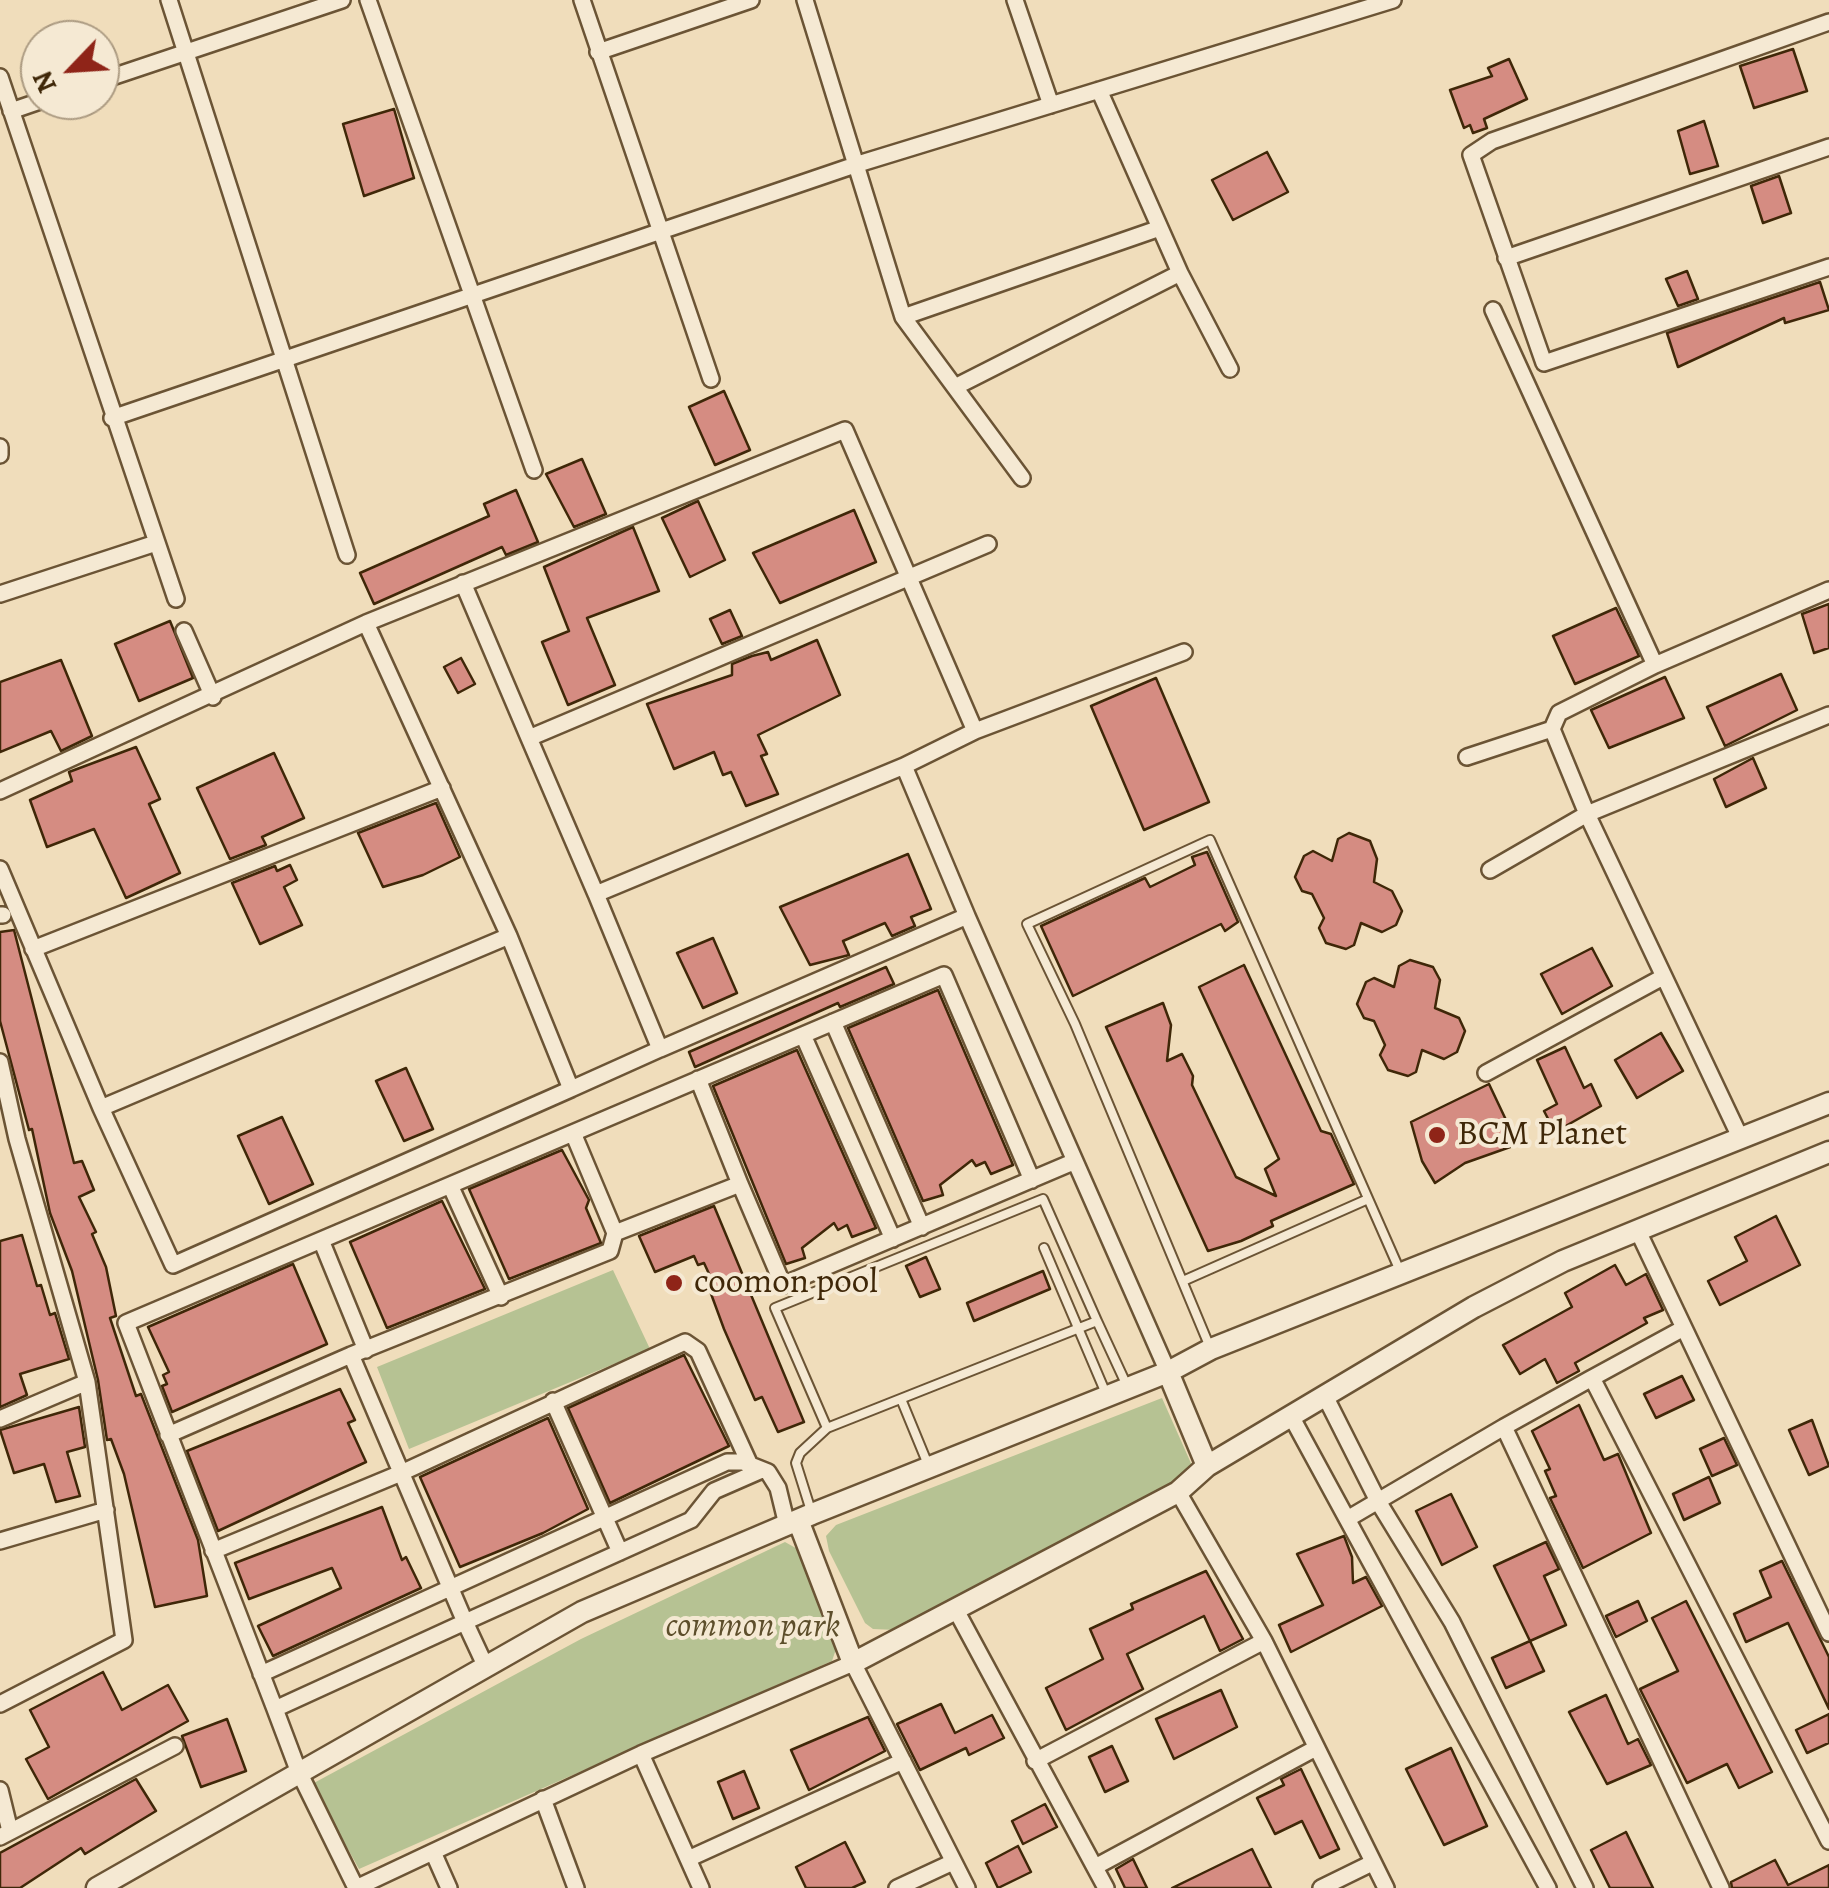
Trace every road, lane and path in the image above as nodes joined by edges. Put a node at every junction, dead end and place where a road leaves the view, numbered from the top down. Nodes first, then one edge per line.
1 (169, 0) edge
2 (342, 0) edge
3 (368, 0) edge
4 (582, 0) edge
5 (752, 0) edge
6 (804, 0) edge
7 (1015, 0) edge
8 (1382, 2) edge
9 (1829, 22) edge
10 (188, 51) junction
11 (598, 52) junction
12 (120, 73) edge
13 (0, 77) edge
14 (1099, 90) junction
15 (1051, 105) junction
16 (20, 108) edge
17 (11, 111) junction
18 (1829, 147) edge
19 (858, 164) junction
20 (1160, 228) junction
21 (661, 234) junction
22 (1506, 258) junction
23 (1829, 266) edge
24 (1180, 272) junction
25 (473, 296) junction
26 (1493, 310) dead end
27 (903, 317) junction
28 (284, 361) junction
29 (1230, 369) dead end
30 (712, 378) dead end
31 (956, 386) junction
32 (112, 418) junction
33 (0, 447) edge
34 (0, 455) edge
35 (534, 470) dead end
36 (1022, 478) dead end
37 (156, 543) junction
38 (988, 544) dead end
39 (347, 554) dead end
40 (910, 579) junction
41 (464, 583) junction
42 (1829, 590) edge
43 (0, 594) edge
44 (176, 599) dead end
45 (366, 623) junction
46 (184, 631) dead end
47 (1184, 652) dead end
48 (1655, 665) junction
49 (213, 697) junction
50 (1829, 715) edge
51 (1552, 729) junction
52 (975, 731) junction
53 (529, 738) junction
54 (1467, 757) dead end
55 (904, 766) junction
56 (442, 788) junction
57 (0, 792) edge
58 (1587, 814) junction
59 (0, 869) edge
60 (1490, 870) dead end
61 (596, 894) junction
62 (967, 916) junction
63 (509, 936) junction
64 (34, 949) junction
65 (1663, 976) junction
66 (833, 1022) junction
67 (803, 1035) junction
68 (660, 1048) junction
69 (0, 1062) edge
70 (1486, 1073) dead end
71 (698, 1080) junction
72 (571, 1088) junction
73 (1829, 1103) edge
74 (100, 1108) junction
75 (573, 1133) junction
76 (1740, 1138) junction
77 (8, 1140) edge
78 (1829, 1152) edge
79 (1073, 1162) junction
80 (1032, 1180) junction
81 (740, 1184) junction
82 (450, 1185) junction
83 (1368, 1200) junction
84 (922, 1227) junction
85 (1637, 1228) junction
86 (615, 1233) junction
87 (893, 1239) junction
88 (321, 1240) junction
89 (1044, 1248) dead end
90 (1401, 1275) junction
91 (1183, 1281) junction
92 (500, 1297) junction
93 (1098, 1321) junction
94 (1078, 1329) junction
95 (1682, 1329) junction
96 (1211, 1349) junction
97 (359, 1352) junction
98 (1168, 1372) junction
99 (1592, 1378) junction
100 (88, 1382) junction
101 (1128, 1388) junction
102 (1108, 1396) junction
103 (1325, 1396) junction
104 (901, 1399) junction
105 (552, 1401) junction
106 (1291, 1416) junction
107 (0, 1419) edge
108 (1504, 1427) junction
109 (828, 1428) junction
110 (168, 1436) junction
111 (1208, 1466) junction
112 (756, 1467) junction
113 (929, 1467) junction
114 (401, 1473) junction
115 (1178, 1492) junction
116 (1379, 1502) junction
117 (106, 1510) junction
118 (1348, 1518) junction
119 (606, 1519) junction
120 (799, 1520) junction
121 (0, 1542) edge
122 (214, 1551) junction
123 (620, 1552) junction
124 (450, 1591) junction
125 (957, 1612) junction
126 (465, 1622) junction
127 (1829, 1633) edge
128 (1264, 1641) junction
129 (853, 1663) junction
130 (485, 1666) junction
131 (261, 1674) junction
132 (0, 1704) edge
133 (275, 1708) junction
134 (175, 1746) dead end
135 (1316, 1748) junction
136 (641, 1754) junction
137 (902, 1761) junction
138 (1035, 1761) junction
139 (298, 1770) junction
140 (0, 1790) edge
141 (544, 1799) junction
142 (5, 1834) edge
143 (1829, 1841) edge
144 (433, 1852) junction
145 (688, 1859) junction
146 (953, 1862) junction
147 (1372, 1863) junction
148 (1096, 1867) junction
149 (97, 1888) edge
150 (449, 1888) edge
151 (576, 1888) edge
152 (701, 1888) edge
153 (897, 1888) edge
154 (966, 1888) edge
155 (1106, 1888) edge
156 (1321, 1888) edge
157 (1386, 1888) edge
158 (1548, 1888) edge
159 (1585, 1888) edge
160 (1722, 1888) edge

1 - 10 street
2 - 10 street
3 - 25 street
4 - 11 street
5 - 11 street
6 - 19 street
7 - 15 street
8 - 14 street
9 - 22 street
10 - 12 street
10 - 28 street
11 - 21 street
13 - 17 street
14 - 15 street
14 - 20 street
15 - 19 street
16 - 17 street
17 - 32 street
18 - 22 street
19 - 21 street
19 - 27 street
20 - 24 street
20 - 27 street
21 - 25 street
21 - 30 street
22 - 23 street
24 - 29 street
24 - 31 street
25 - 28 street
25 - 35 street
26 - 48 street
27 - 31 street
28 - 32 street
28 - 39 street
31 - 36 street
32 - 37 street
33 - 34 street
37 - 43 street
37 - 44 street
38 - 40 street
40 - 41 street
40 - 52 street
40 - 53 street
41 - 45 street
41 - 53 street
42 - 48 street
45 - 49 street
45 - 56 street
46 - 49 street
47 - 52 street
48 - 51 street
49 - 57 street
50 - 58 street
51 - 54 street
51 - 58 street
52 - 55 street
53 - 61 street
55 - 61 street
55 - 62 street
56 - 63 street
56 - 64 street
58 - 60 street
58 - 65 street
59 - 64 street
61 - 68 street
62 - 68 street
62 - 79 street
63 - 72 street
63 - 74 street
64 - 74 street
65 - 70 street
65 - 76 street
66 - 67 street
66 - 80 street
66 - 84 street
67 - 71 street
67 - 87 street
68 - 72 street
69 - 77 street
71 - 75 street
71 - 81 street
72 - 74 street
73 - 76 street
75 - 82 street
75 - 86 street
76 - 90 street
77 - 100 street
78 - 85 street
79 - 80 street
79 - 98 street
80 - 84 street
81 - 86 street
81 - 87 street
82 - 88 street
82 - 92 street
83 - 90 lane
83 - 91 lane
83 - 91 lane
84 - 87 street
85 - 95 street
85 - 103 street
86 - 92 street
88 - 97 street
88 - 110 street
89 - 94 lane
90 - 96 street
91 - 96 lane
92 - 97 street
93 - 94 lane
93 - 101 lane
93 - 109 lane
94 - 102 lane
94 - 104 lane
95 - 99 street
95 - 127 street
96 - 98 street
97 - 110 street
97 - 114 street
98 - 101 street
98 - 111 street
99 - 108 street
99 - 143 street
100 - 107 street
100 - 117 street
101 - 102 street
102 - 113 street
103 - 106 street
103 - 116 street
104 - 109 lane
104 - 113 lane
105 - 112 street
105 - 114 street
105 - 119 street
106 - 111 street
106 - 118 street
108 - 116 street
108 - 160 street
109 - 120 lane
110 - 122 street
111 - 115 street
112 - 119 street
112 - 120 street
112 - 123 street
113 - 120 street
114 - 122 street
114 - 124 street
115 - 125 street
115 - 128 street
116 - 118 street
116 - 159 street
117 - 121 street
117 - 132 street
118 - 158 street
119 - 123 street
119 - 124 street
120 - 129 street
120 - 130 street
122 - 131 street
123 - 126 street
124 - 126 street
124 - 131 street
125 - 129 street
125 - 138 street
126 - 130 street
126 - 133 street
128 - 135 street
128 - 138 street
129 - 136 street
129 - 137 street
130 - 139 street
131 - 133 street
133 - 139 street
134 - 142 street
135 - 147 street
135 - 148 street
136 - 141 street
136 - 145 street
137 - 145 street
137 - 146 street
138 - 148 street
139 - 144 street
139 - 149 street
140 - 142 street
141 - 144 street
141 - 151 street
144 - 150 street
145 - 152 street
146 - 153 street
146 - 154 street
147 - 156 street
147 - 157 street
148 - 155 street

